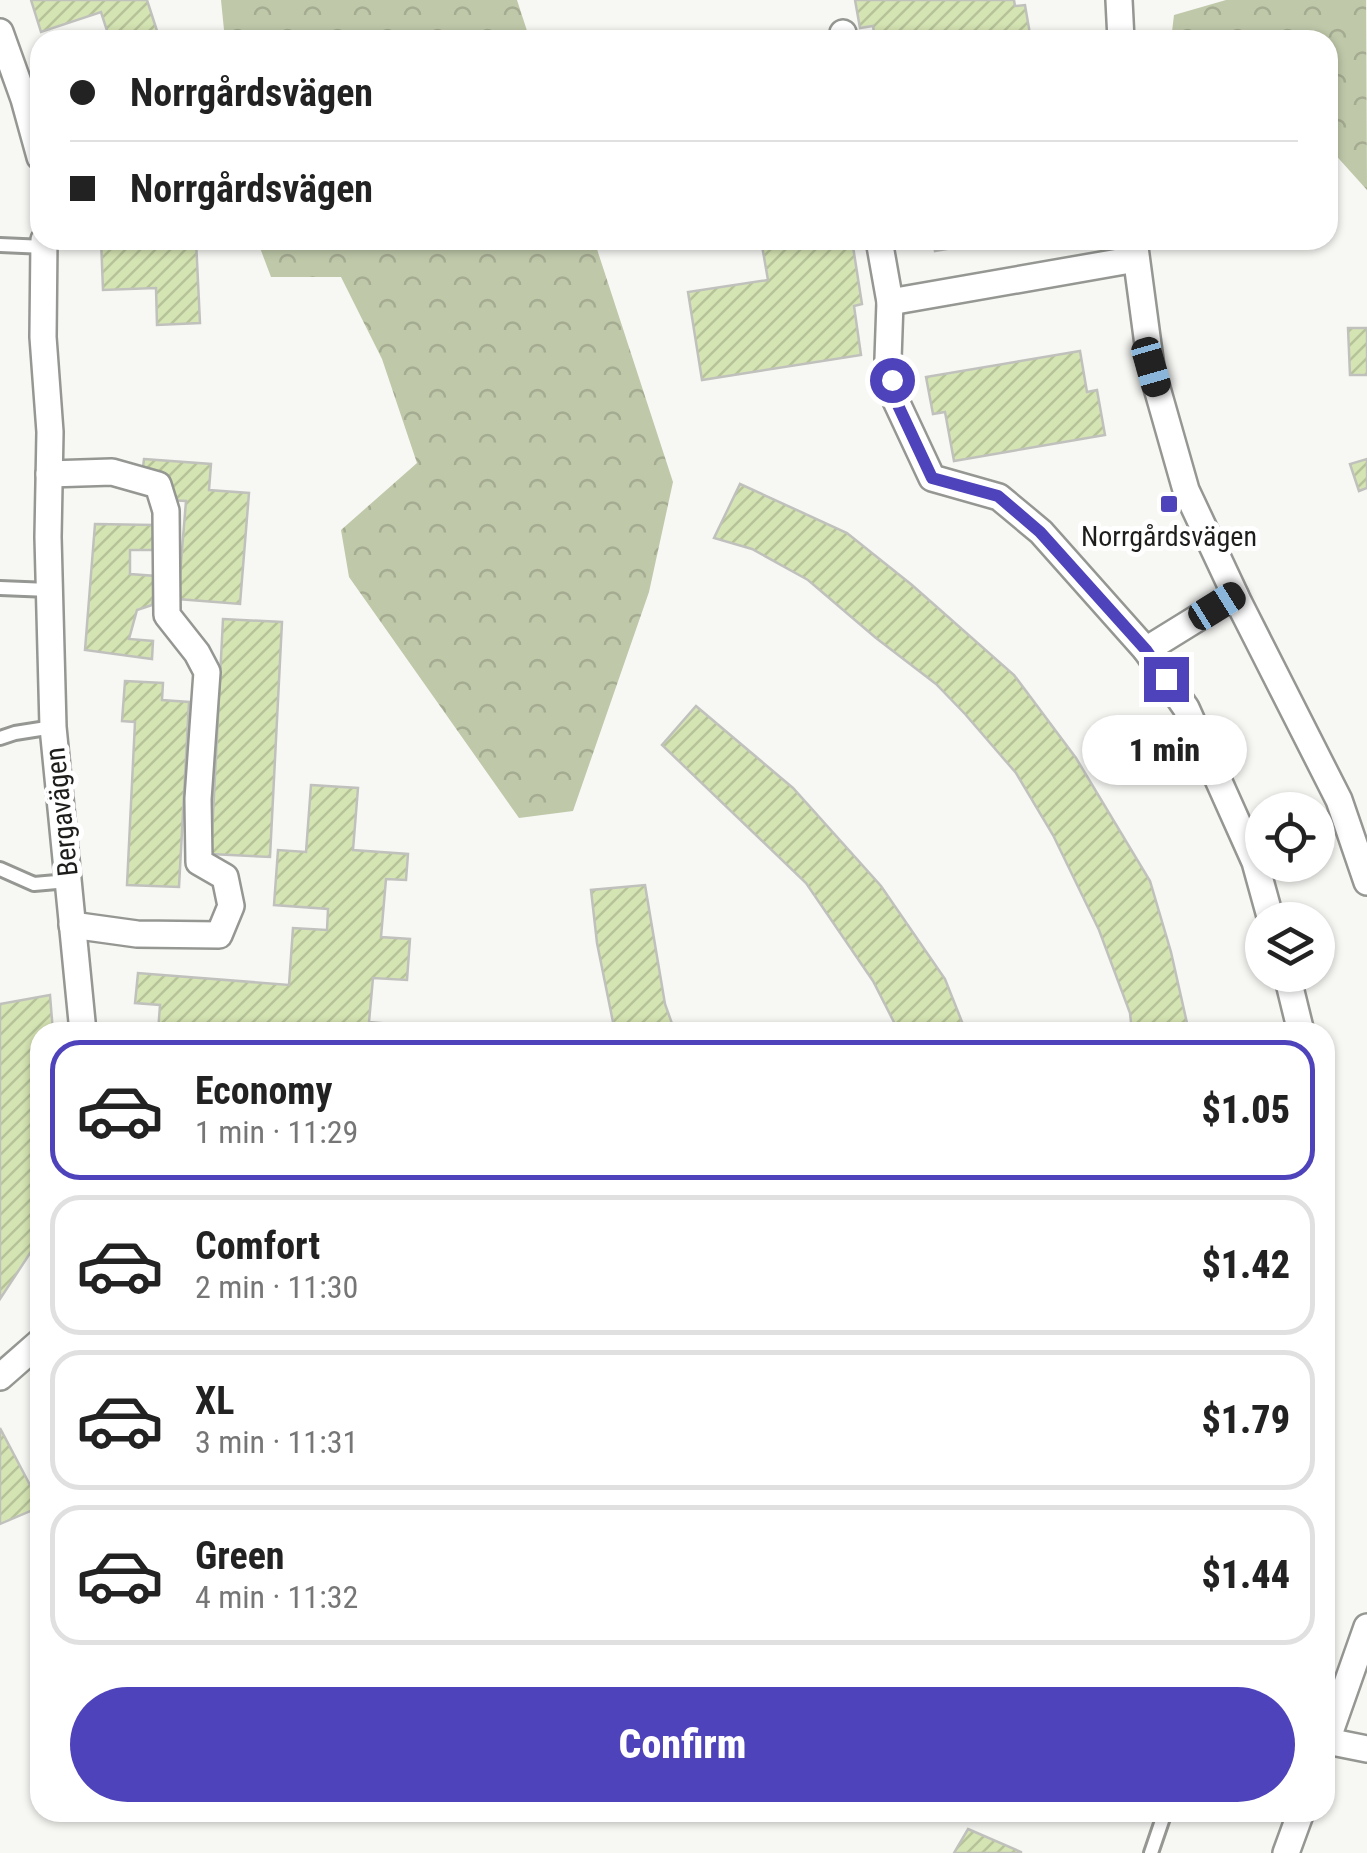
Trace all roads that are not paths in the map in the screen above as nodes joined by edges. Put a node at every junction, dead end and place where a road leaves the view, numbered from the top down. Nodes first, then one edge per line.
1 (1119, 0) edge
2 (1121, 30) edge
3 (0, 32) edge
4 (30, 121) edge
5 (30, 244) edge
6 (0, 246) edge
7 (45, 250) edge
8 (881, 250) edge
9 (1130, 250) edge
10 (1135, 250) edge
11 (890, 302) junction
12 (49, 474) junction
13 (0, 588) edge
14 (49, 590) junction
15 (1235, 595) junction
16 (1146, 650) junction
17 (53, 727) junction
18 (0, 738) edge
19 (0, 869) edge
20 (68, 881) junction
21 (1367, 882) edge
22 (1266, 902) edge
23 (72, 925) junction
24 (1291, 992) edge
25 (82, 1022) edge
26 (1299, 1022) edge
27 (30, 1351) edge
28 (0, 1377) edge
29 (1367, 1627) edge
30 (1335, 1713) edge
31 (1335, 1735) edge
32 (1367, 1748) edge
33 (1162, 1822) edge
34 (1297, 1822) edge
35 (1152, 1853) edge
36 (1286, 1853) edge

1 - 2 street
3 - 4 street
5 - 6 lane
7 - 12 street, Bergavägen
8 - 11 street
9 - 11 street
10 - 15 street
11 - 16 street
12 - 14 street, Bergavägen
12 - 23 street
13 - 14 lane
14 - 17 street, Bergavägen
15 - 16 street
15 - 21 street
16 - 22 street
17 - 18 lane
17 - 20 street, Bergavägen
19 - 20 lane
20 - 23 street, Bergavägen
23 - 25 street, Bergavägen
24 - 26 street
27 - 28 street
29 - 30 street
31 - 32 street
33 - 35 lane
34 - 36 street

